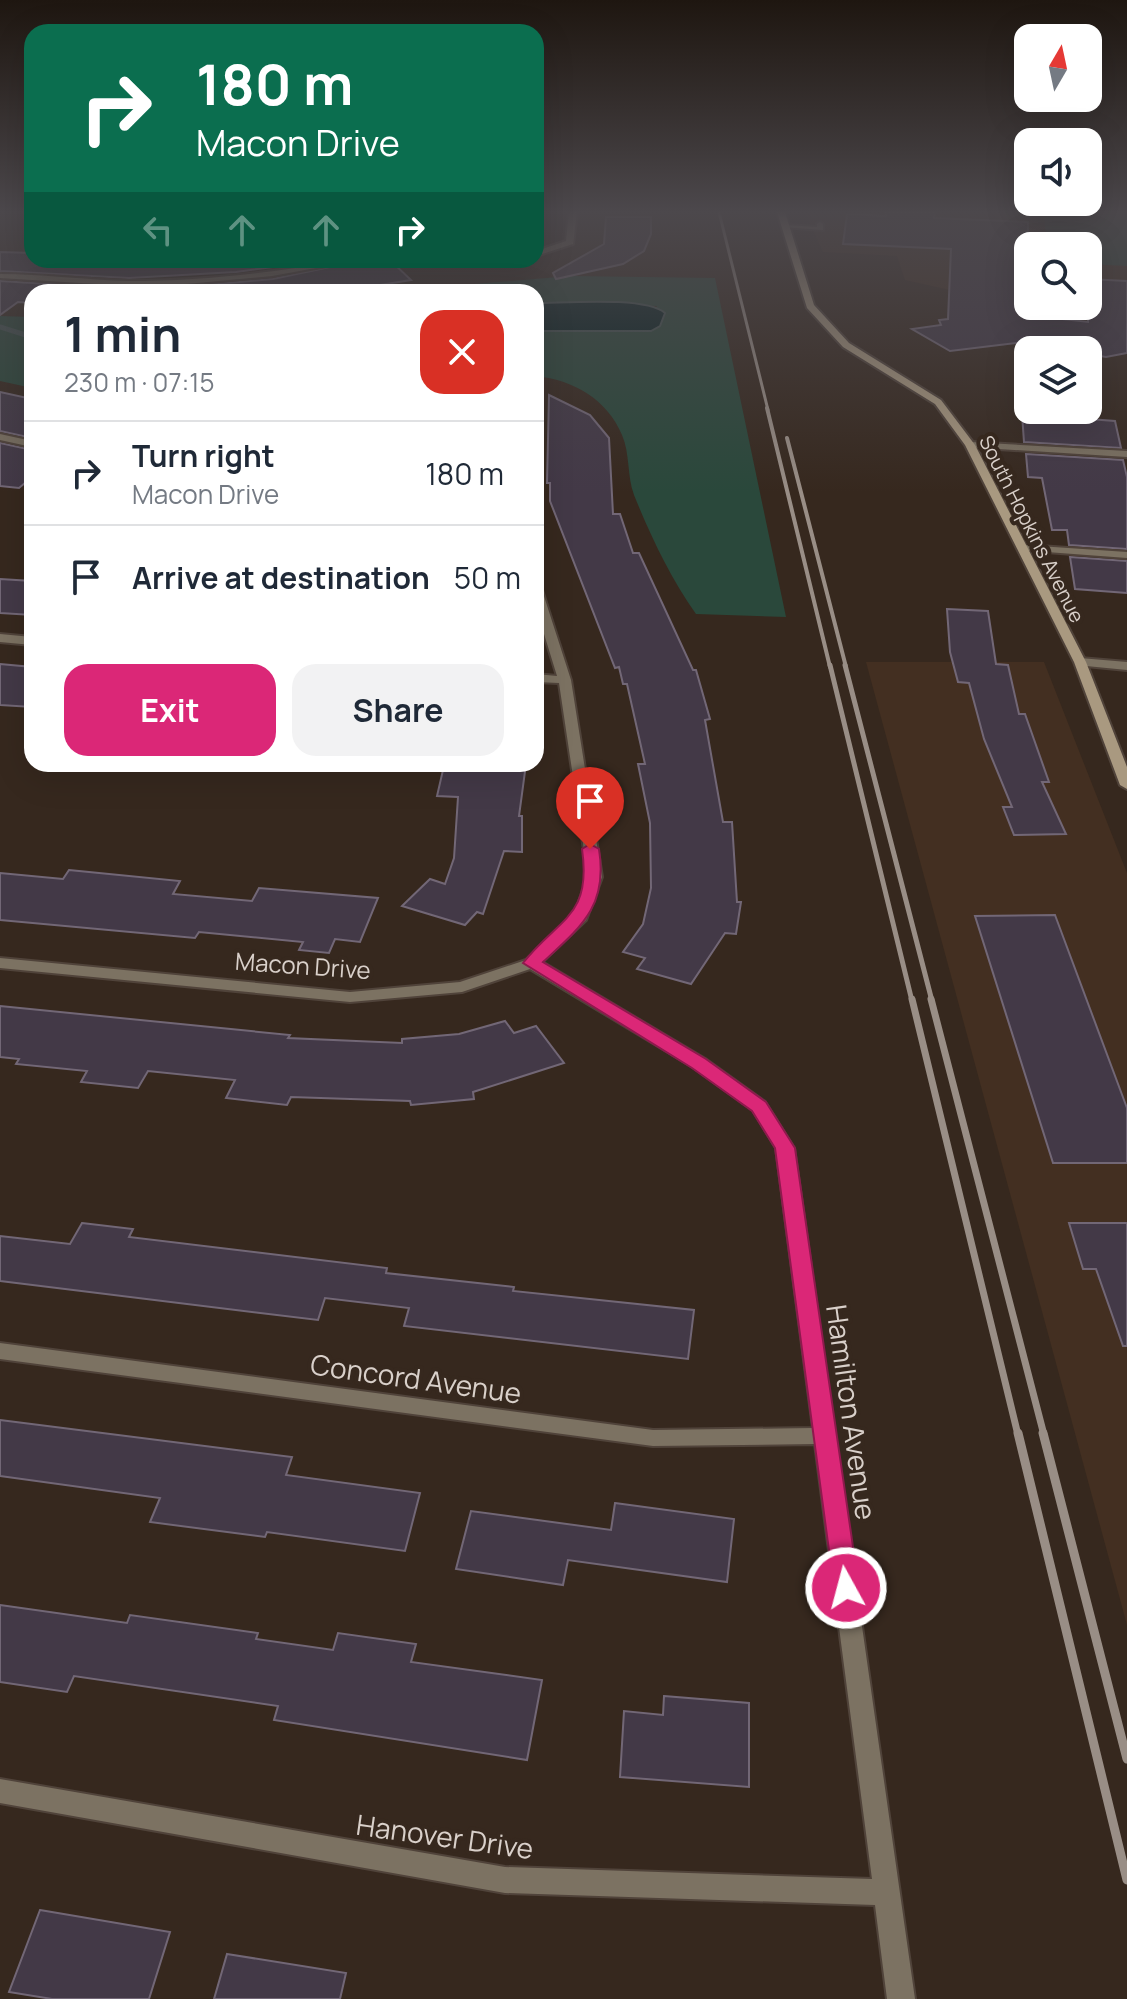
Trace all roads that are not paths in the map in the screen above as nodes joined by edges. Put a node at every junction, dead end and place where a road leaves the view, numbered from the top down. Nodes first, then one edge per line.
1 (810, 305) edge
2 (0, 437) edge
3 (24, 442) edge
4 (970, 445) junction
5 (1127, 454) edge
6 (1024, 548) junction
7 (1127, 555) edge
8 (544, 615) edge
9 (0, 638) edge
10 (24, 640) edge
11 (1080, 662) junction
12 (1127, 666) edge
13 (544, 679) edge
14 (565, 680) junction
15 (1127, 785) edge
16 (0, 963) edge
17 (532, 963) junction
18 (0, 1351) edge
19 (826, 1436) junction
20 (0, 1791) edge
21 (887, 1892) junction
22 (901, 1999) edge

1 - 4 street, South Hopkins Avenue
2 - 3 street
4 - 5 street
4 - 6 street, South Hopkins Avenue
6 - 7 street
6 - 11 street, South Hopkins Avenue
8 - 14 street, Macon Drive
9 - 10 street
11 - 12 street
11 - 15 street, South Hopkins Avenue
13 - 14 street
14 - 17 street, Macon Drive
16 - 17 street, Macon Drive
17 - 19 street, Hamilton Avenue
18 - 19 street, Concord Avenue
19 - 21 street, Hamilton Avenue
20 - 21 street, Hanover Drive
21 - 22 street, Hamilton Avenue

